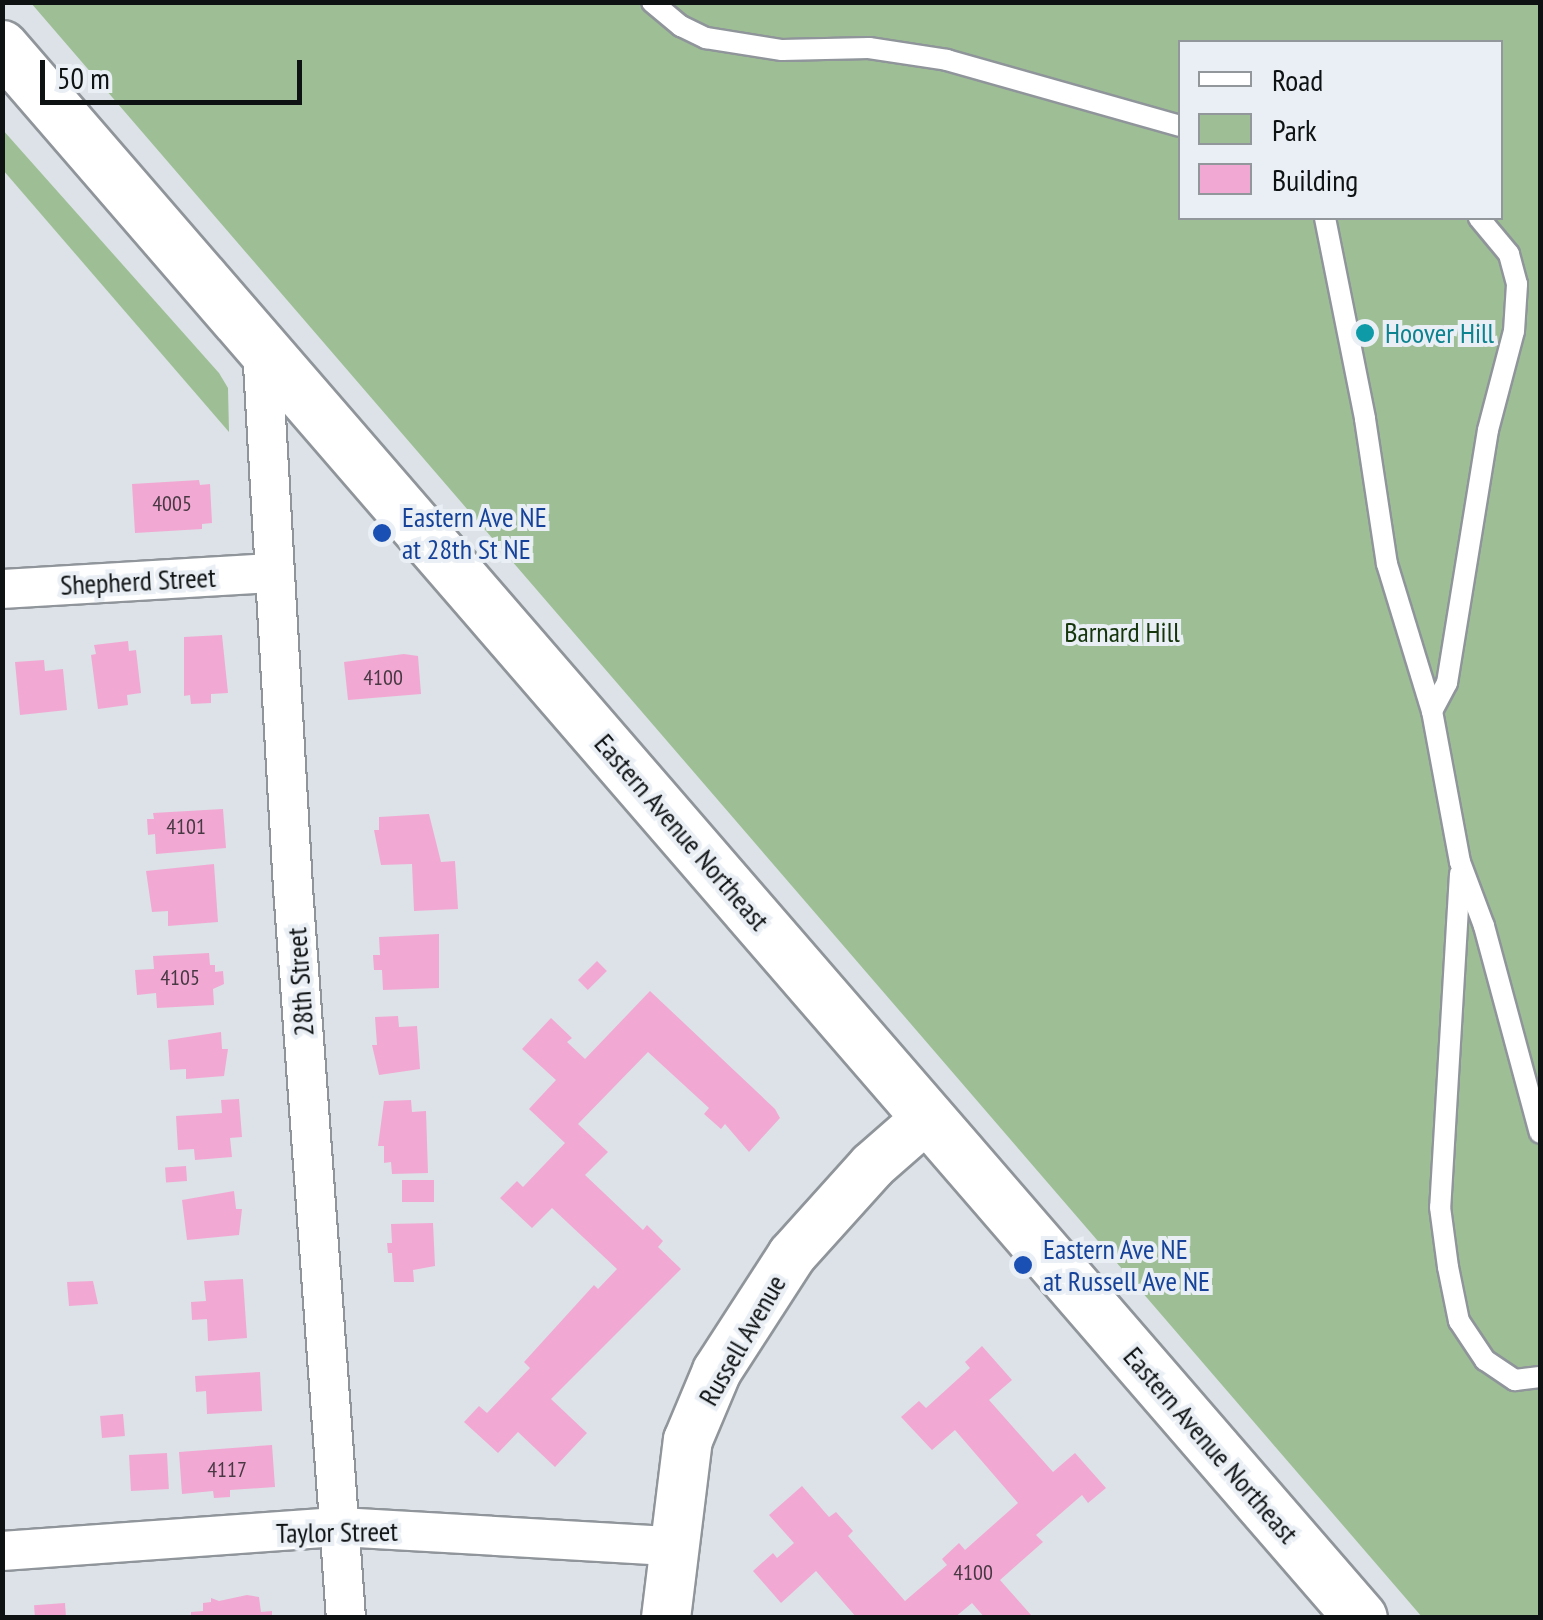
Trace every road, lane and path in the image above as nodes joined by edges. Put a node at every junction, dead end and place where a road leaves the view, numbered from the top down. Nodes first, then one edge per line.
1 (652, 2) edge
2 (2, 47) edge
3 (1178, 125) edge
4 (1325, 220) edge
5 (1482, 220) edge
6 (262, 347) junction
7 (274, 573) junction
8 (2, 589) edge
9 (1432, 711) junction
10 (1460, 862) junction
11 (928, 1117) junction
12 (1540, 1132) edge
13 (1540, 1377) edge
14 (340, 1526) junction
15 (672, 1546) junction
16 (2, 1551) edge
17 (346, 1618) edge
18 (666, 1618) edge
19 (1361, 1618) edge

1 - 3 lane
2 - 6 main road, Eastern Avenue Northeast
4 - 9 lane
5 - 9 lane
6 - 7 street, 28th Street
6 - 11 main road, Eastern Avenue Northeast
7 - 8 street, Shepherd Street
7 - 14 street, 28th Street
9 - 10 lane
10 - 12 lane
10 - 13 lane
11 - 15 street, Russell Avenue
11 - 19 main road, Eastern Avenue Northeast
14 - 15 street, Taylor Street
14 - 16 street, Taylor Street
14 - 17 street, 28th Street
15 - 18 street, Russell Avenue

